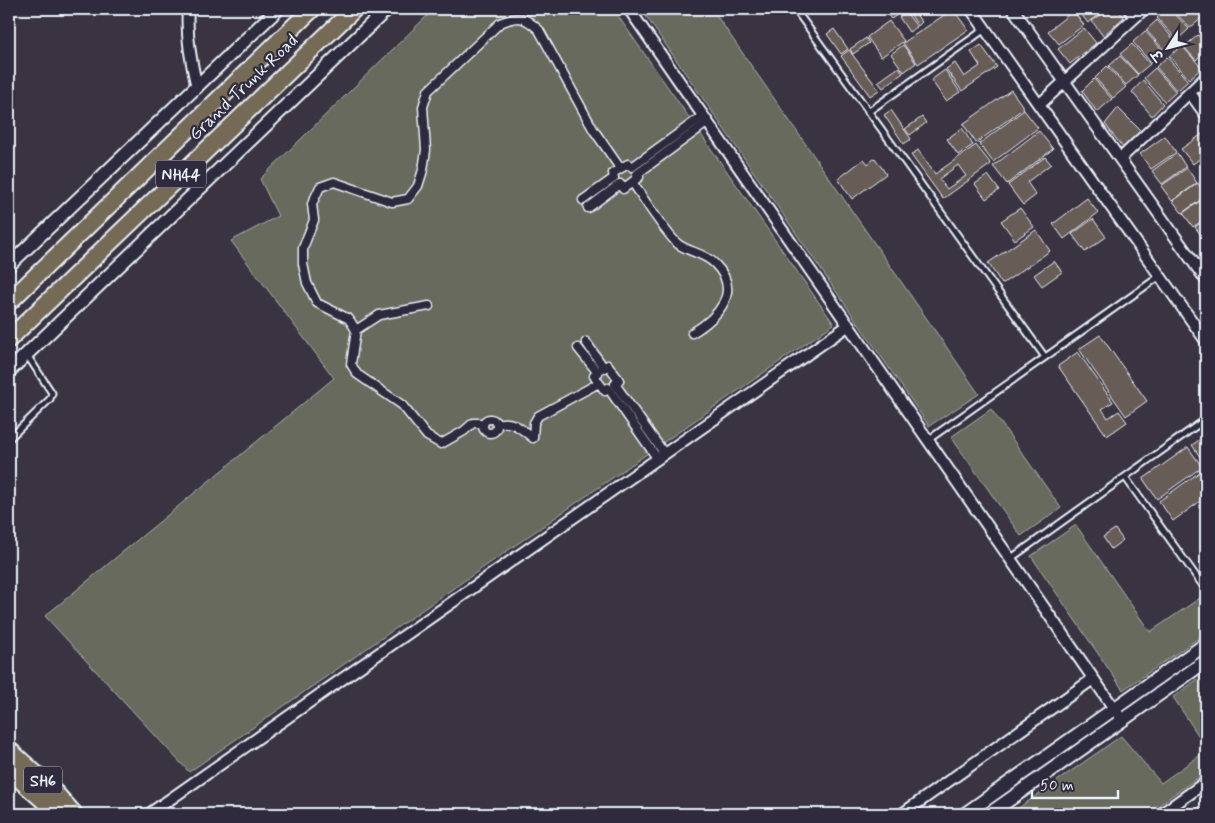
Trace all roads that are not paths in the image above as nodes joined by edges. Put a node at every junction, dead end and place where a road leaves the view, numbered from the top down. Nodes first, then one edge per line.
1 (188, 9) edge
2 (278, 9) edge
3 (312, 9) edge
4 (354, 9) edge
5 (386, 9) edge
6 (629, 9) edge
7 (795, 9) edge
8 (971, 9) edge
9 (1013, 9) edge
10 (1144, 9) edge
11 (1132, 13) edge
12 (985, 29) junction
13 (1206, 77) edge
14 (1065, 81) junction
15 (197, 88) junction
16 (1190, 92) junction
17 (1039, 105) junction
18 (868, 112) junction
19 (1206, 115) edge
20 (706, 118) junction
21 (1120, 159) junction
22 (620, 168) junction
23 (632, 182) junction
24 (583, 200) dead end
25 (588, 208) dead end
26 (9, 265) edge
27 (1160, 276) junction
28 (1206, 280) edge
29 (9, 302) edge
30 (429, 306) dead end
31 (849, 325) junction
32 (356, 330) junction
33 (692, 333) dead end
34 (9, 339) edge
35 (1206, 341) edge
36 (586, 342) dead end
37 (578, 348) dead end
38 (26, 354) junction
39 (1044, 357) junction
40 (9, 371) edge
41 (599, 383) junction
42 (1206, 418) edge
43 (485, 429) junction
44 (9, 438) edge
45 (479, 438) dead end
46 (928, 440) junction
47 (660, 455) junction
48 (1125, 477) junction
49 (1010, 559) junction
50 (1206, 590) edge
51 (1206, 644) edge
52 (1206, 661) edge
53 (1093, 679) junction
54 (1114, 709) junction
55 (1122, 720) junction
56 (9, 750) edge
57 (9, 770) edge
58 (1206, 782) edge
59 (59, 814) edge
60 (74, 814) edge
61 (149, 814) edge
62 (902, 814) edge
63 (966, 814) edge
64 (989, 814) edge
65 (1161, 814) edge

1 - 15 street
2 - 15 street
3 - 29 main road, Grand Trunk Road / NH44
4 - 34 main road, Grand Trunk Road / NH44
5 - 38 street
6 - 20 street
7 - 18 lane
8 - 12 street
9 - 14 street
10 - 11 street
11 - 14 street
12 - 17 street
12 - 18 lane
13 - 16 street
14 - 17 street
14 - 21 street
15 - 26 street
16 - 19 street
16 - 21 street
17 - 27 street
18 - 39 lane
20 - 22 street
20 - 23 street
20 - 31 street
21 - 28 street
22 - 24 street
22 - 32 street
23 - 25 street
23 - 33 street
27 - 35 street
27 - 39 lane
30 - 32 street
31 - 46 street
31 - 47 street
32 - 43 street
36 - 47 street
37 - 41 street
38 - 40 street
38 - 44 lane
39 - 46 lane
41 - 43 street
41 - 47 street
42 - 48 lane
43 - 45 street
46 - 49 street
47 - 61 street
48 - 49 lane
48 - 50 lane
49 - 53 street
51 - 54 street
52 - 55 street
53 - 54 street
53 - 62 street
54 - 55 street
54 - 63 street
55 - 64 street
56 - 60 main road, SH6
57 - 59 main road, SH6
58 - 65 street

